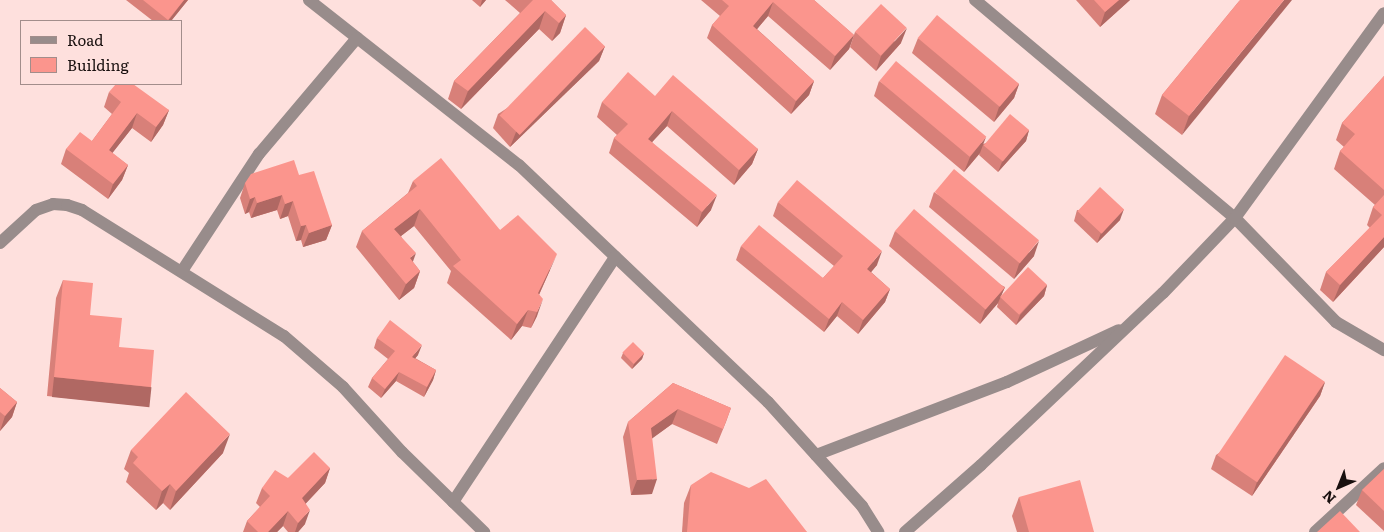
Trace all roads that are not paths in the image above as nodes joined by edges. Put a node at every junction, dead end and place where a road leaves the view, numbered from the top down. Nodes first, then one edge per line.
1 (309, 0) edge
2 (975, 0) edge
3 (1384, 13) edge
4 (357, 38) junction
5 (1234, 218) junction
6 (0, 243) edge
7 (615, 257) junction
8 (182, 271) junction
9 (1128, 326) junction
10 (1384, 350) edge
11 (816, 455) junction
12 (1384, 468) edge
13 (453, 502) junction
14 (484, 532) edge
15 (878, 532) edge
16 (905, 532) edge
17 (1315, 532) edge

1 - 4 street
2 - 5 street
3 - 5 street
4 - 7 street
4 - 8 street
5 - 9 street
5 - 10 street
6 - 8 street
7 - 11 street
7 - 13 street
8 - 13 street
9 - 11 street
9 - 16 street
11 - 15 street
12 - 17 street
13 - 14 street

